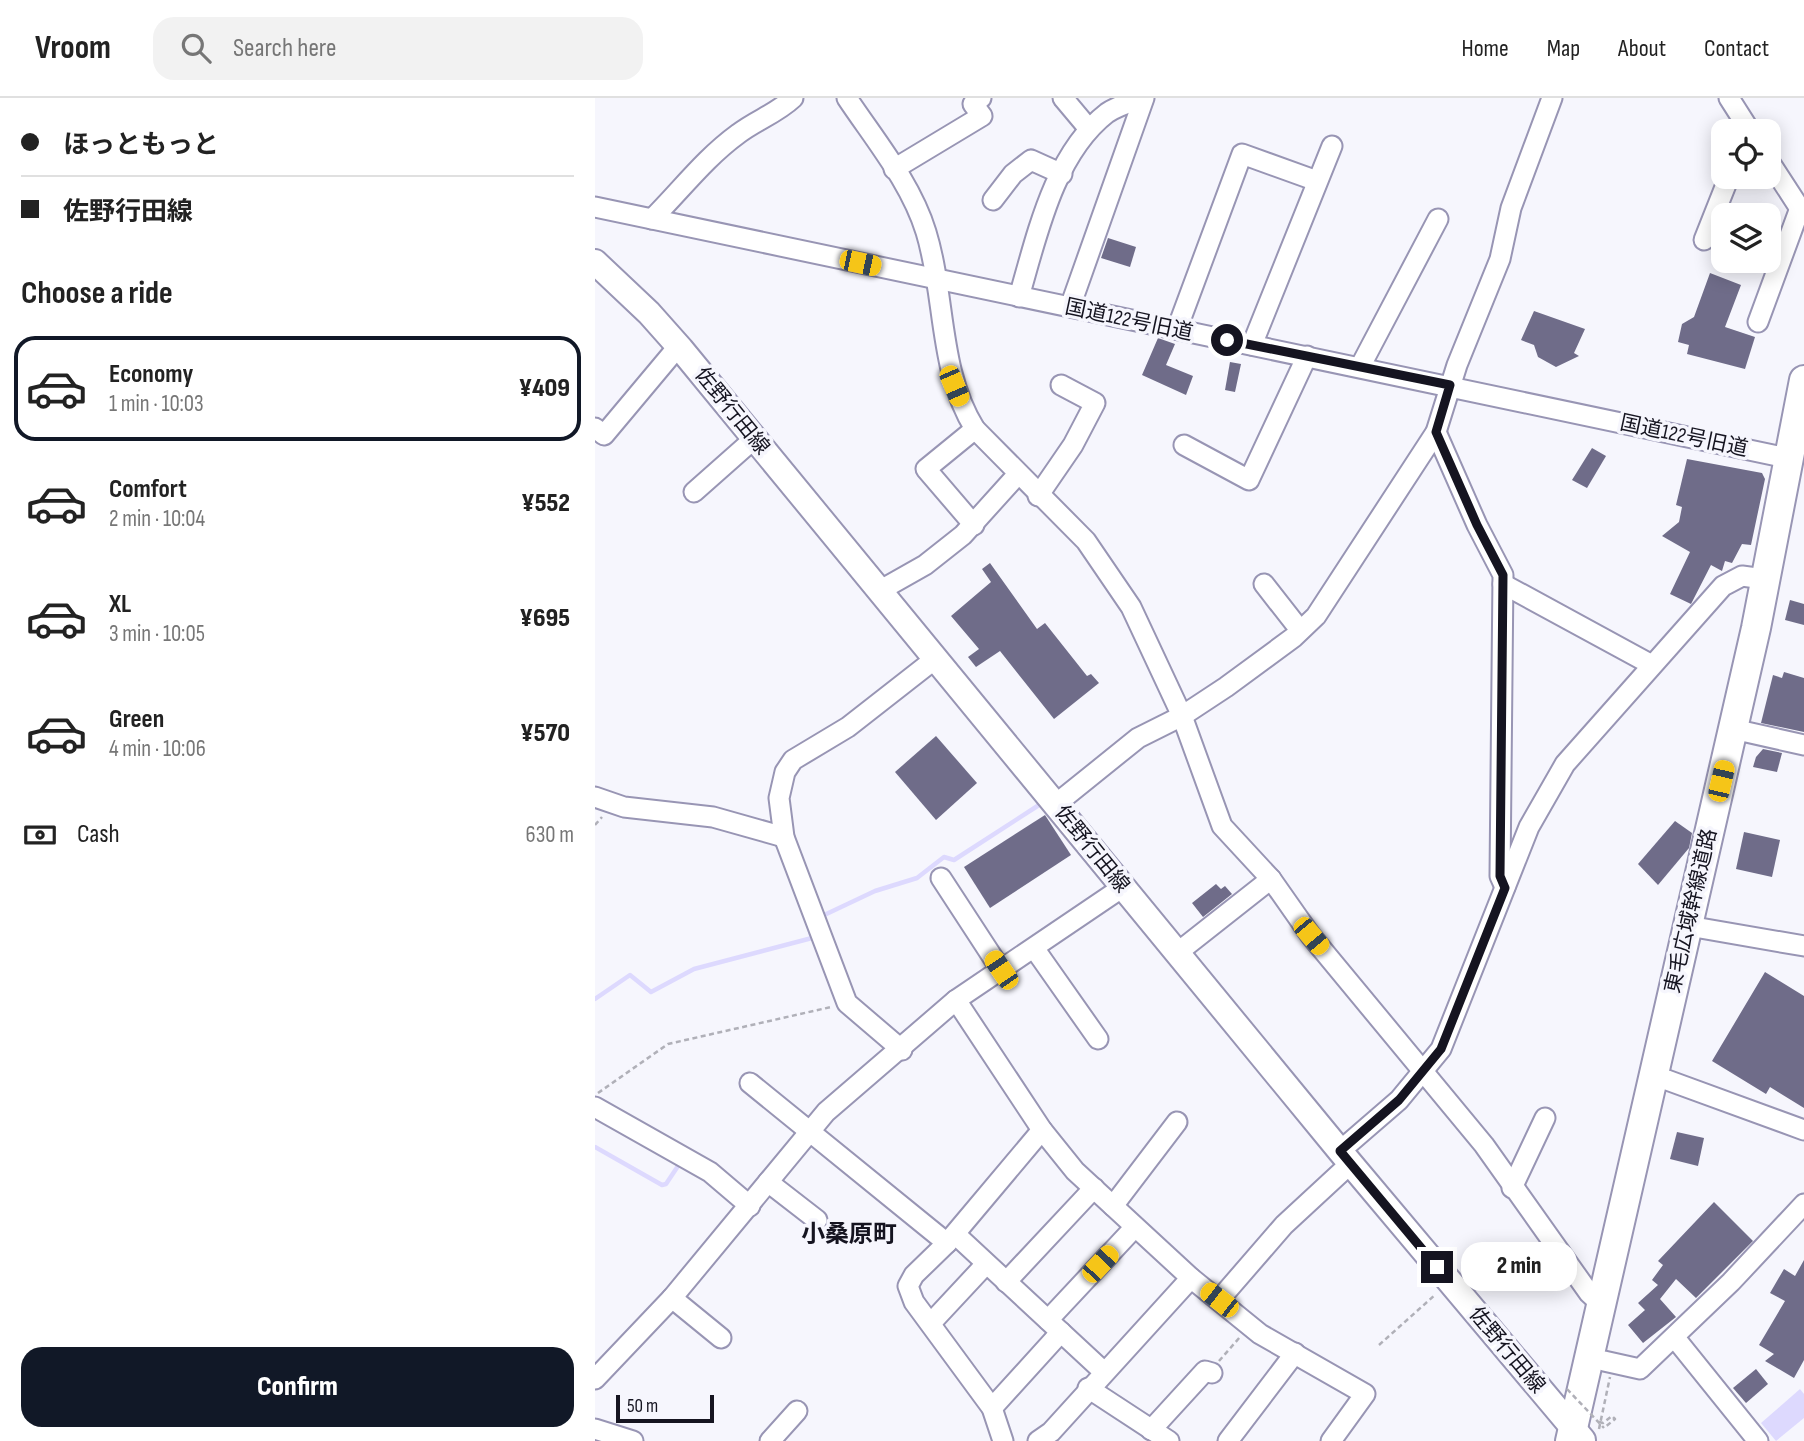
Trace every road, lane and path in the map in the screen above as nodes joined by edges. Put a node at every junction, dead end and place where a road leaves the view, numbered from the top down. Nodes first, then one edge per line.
1 (793, 98) edge
2 (847, 98) edge
3 (981, 98) edge
4 (1063, 98) edge
5 (1143, 98) edge
6 (1552, 98) edge
7 (1729, 98) edge
8 (1742, 119) edge
9 (1089, 130) junction
10 (1332, 146) dead end
11 (894, 169) junction
12 (1062, 174) junction
13 (1781, 180) edge
14 (1317, 181) junction
15 (1724, 189) edge
16 (993, 200) dead end
17 (595, 207) edge
18 (1802, 212) edge
19 (652, 219) junction
20 (1438, 219) dead end
21 (1704, 240) dead end
22 (595, 262) edge
23 (937, 279) junction
24 (1019, 297) junction
25 (1070, 307) junction
26 (1758, 322) dead end
27 (1177, 329) junction
28 (1252, 345) junction
29 (681, 349) junction
30 (1307, 356) junction
31 (1360, 367) junction
32 (1804, 380) edge
33 (1061, 385) dead end
34 (1450, 385) junction
35 (975, 429) junction
36 (600, 432) edge
37 (1436, 432) junction
38 (755, 438) junction
39 (1184, 445) dead end
40 (1798, 461) edge
41 (1018, 474) junction
42 (694, 492) dead end
43 (1038, 496) junction
44 (974, 524) junction
45 (1764, 579) junction
46 (1264, 584) dead end
47 (1503, 584) junction
48 (879, 592) junction
49 (1300, 630) junction
50 (935, 659) junction
51 (1652, 665) junction
52 (1182, 716) junction
53 (1738, 730) junction
54 (1804, 745) edge
55 (595, 797) edge
56 (1056, 804) junction
57 (784, 837) junction
58 (941, 878) dead end
59 (1271, 879) junction
60 (1123, 887) junction
61 (1505, 888) junction
62 (1700, 928) junction
63 (1804, 946) edge
64 (1034, 948) junction
65 (1177, 953) junction
66 (1001, 970) junction
67 (956, 1000) junction
68 (847, 1003) junction
69 (1098, 1039) dead end
70 (902, 1049) junction
71 (1425, 1072) junction
72 (1667, 1080) junction
73 (750, 1083) dead end
74 (595, 1095) edge
75 (595, 1107) edge
76 (1545, 1118) dead end
77 (1177, 1122) dead end
78 (810, 1130) junction
79 (1042, 1130) junction
80 (1804, 1130) edge
81 (1345, 1158) junction
82 (768, 1182) junction
83 (1094, 1188) junction
84 (1513, 1188) junction
85 (1804, 1204) edge
86 (750, 1206) junction
87 (1113, 1206) junction
88 (817, 1220) dead end
89 (1135, 1227) junction
90 (951, 1239) junction
91 (986, 1264) junction
92 (1191, 1278) junction
93 (1006, 1282) junction
94 (1444, 1288) dead end
95 (672, 1298) junction
96 (1219, 1300) junction
97 (1601, 1304) junction
98 (931, 1323) junction
99 (1250, 1325) junction
100 (1054, 1326) junction
101 (721, 1338) dead end
102 (1675, 1338) junction
103 (1379, 1345) dead end
104 (1295, 1353) junction
105 (1609, 1367) junction
106 (1104, 1372) junction
107 (1212, 1373) joint
108 (595, 1380) edge
109 (1088, 1388) junction
110 (1567, 1389) dead end
111 (992, 1408) junction
112 (797, 1410) dead end
113 (595, 1429) edge
114 (1151, 1430) junction
115 (1588, 1434) edge
116 (1045, 1436) edge
117 (633, 1441) edge
118 (770, 1441) edge
119 (1003, 1441) edge
120 (1168, 1441) edge
121 (1229, 1441) edge
122 (1332, 1441) edge
123 (1758, 1441) edge

1 - 19 street
2 - 11 street
3 - 11 street
4 - 9 street
5 - 9 street
5 - 25 street
6 - 34 street
7 - 8 street
9 - 12 street
10 - 14 street
11 - 23 street
12 - 16 street
12 - 24 street
13 - 18 street
14 - 27 street
14 - 28 street
15 - 21 street
17 - 19 street, 国道122号旧道
18 - 26 street
19 - 23 street, 国道122号旧道
20 - 31 street
22 - 29 main road, 佐野行田線
23 - 24 street, 国道122号旧道
23 - 35 street
24 - 25 street, 国道122号旧道
25 - 27 street, 国道122号旧道
27 - 28 street, 国道122号旧道
28 - 30 street, 国道122号旧道
29 - 36 street
29 - 38 main road, 佐野行田線
30 - 31 street, 国道122号旧道
30 - 39 street
31 - 34 street, 国道122号旧道
32 - 40 highway, 東毛広域幹線道路
33 - 43 street
34 - 37 street
34 - 40 street, 国道122号旧道
35 - 41 street
35 - 44 street
37 - 47 street
37 - 49 street
38 - 42 street
38 - 48 main road, 佐野行田線
40 - 45 highway, 東毛広域幹線道路
40 - 53 highway, 東毛広域幹線道路
41 - 43 street
41 - 44 street
43 - 52 street
44 - 48 street
45 - 51 street
45 - 53 highway, 東毛広域幹線道路
46 - 49 street
47 - 51 street
47 - 61 street
48 - 50 main road, 佐野行田線
49 - 52 street
50 - 56 main road, 佐野行田線
50 - 57 street
51 - 61 street
52 - 56 street
52 - 59 street
53 - 54 street
53 - 62 highway, 東毛広域幹線道路
53 - 97 highway, 東毛広域幹線道路
55 - 57 street
56 - 60 main road, 佐野行田線
57 - 68 street
58 - 66 street
59 - 65 street
59 - 71 street
60 - 64 street
60 - 65 main road, 佐野行田線
61 - 71 street
62 - 63 street
62 - 72 highway, 東毛広域幹線道路
64 - 66 street
64 - 69 street
65 - 81 main road, 佐野行田線
66 - 67 street
67 - 70 street
67 - 79 street
68 - 70 street
68 - 74 path
70 - 78 street
71 - 81 street
71 - 84 street
72 - 80 street
72 - 105 highway, 東毛広域幹線道路
73 - 78 street
75 - 86 street
76 - 84 street
77 - 87 street
78 - 82 street
78 - 90 street
79 - 83 street
79 - 90 street
81 - 96 street
81 - 115 main road, 佐野行田線
82 - 86 street
82 - 88 street
83 - 87 street
83 - 93 street
84 - 97 street
85 - 102 street
86 - 95 street
87 - 89 street
89 - 92 street
89 - 100 street
90 - 91 street
90 - 98 street
91 - 93 street
91 - 98 street
92 - 96 street
92 - 106 street
93 - 100 street
94 - 103 path
95 - 101 street
95 - 108 street
96 - 99 street
97 - 115 highway, 東毛広域幹線道路
98 - 111 street
99 - 104 street
99 - 107 path
100 - 106 street
100 - 111 street
102 - 105 street
102 - 123 street
104 - 121 street
104 - 122 street
105 - 115 highway, 東毛広域幹線道路
105 - 115 path
106 - 109 street
107 - 114 street
109 - 114 street
109 - 116 street
110 - 115 path, bridge
111 - 119 street
112 - 118 street
113 - 117 street
114 - 120 street

